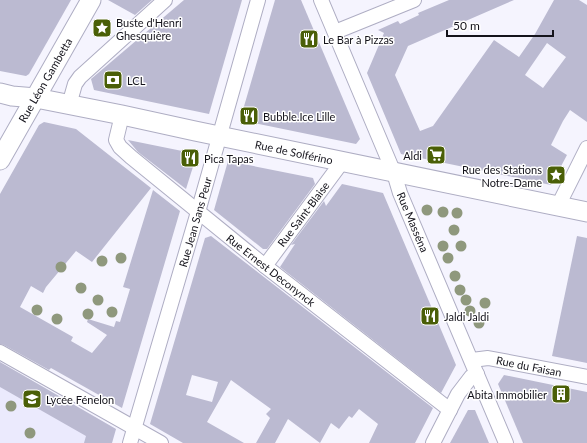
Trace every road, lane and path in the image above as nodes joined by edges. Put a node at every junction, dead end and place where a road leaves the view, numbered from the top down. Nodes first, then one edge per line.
1 (91, 0) edge
2 (165, 0) edge
3 (258, 0) edge
4 (321, 0) edge
5 (414, 0) edge
6 (334, 32) junction
7 (0, 92) edge
8 (36, 98) junction
9 (70, 105) junction
10 (122, 115) junction
11 (219, 136) junction
12 (587, 148) edge
13 (0, 160) edge
14 (342, 162) junction
15 (394, 173) junction
16 (558, 206) junction
17 (198, 212) junction
18 (587, 212) edge
19 (265, 266) junction
20 (0, 352) edge
21 (472, 360) junction
22 (477, 374) junction
23 (587, 377) edge
24 (450, 410) junction
25 (134, 428) junction
26 (130, 443) edge
27 (161, 443) edge
28 (433, 443) edge
29 (506, 443) edge

1 - 8 main road, Rue Léon Gambetta
2 - 9 street
3 - 11 street, Rue Jean Sans Peur
4 - 6 street, Rue Masséna
5 - 6 street
6 - 15 street, Rue Masséna
7 - 8 main road, Rue de Solférino
8 - 9 main road, Rue de Solférino
8 - 13 main road, Rue Léon Gambetta
9 - 10 main road, Rue de Solférino
10 - 11 main road, Rue de Solférino
10 - 17 street, Rue Ernest Deconynck
11 - 14 main road, Rue de Solférino
11 - 17 street, Rue Jean Sans Peur
12 - 16 street
14 - 15 main road, Rue de Solférino
14 - 19 street, Rue Saint-Blaise
15 - 16 main road, Rue de Solférino
15 - 21 street, Rue Masséna
16 - 18 main road, Rue de Solférino
17 - 19 street, Rue Ernest Deconynck
17 - 25 street, Rue Jean Sans Peur
19 - 24 street, Rue Ernest Deconynck
20 - 25 street
21 - 22 street, Rue Masséna
21 - 23 street, Rue du Faisan
22 - 24 street
22 - 29 street, Rue Masséna
24 - 28 street
25 - 26 street, Rue Jean Sans Peur
25 - 27 street

